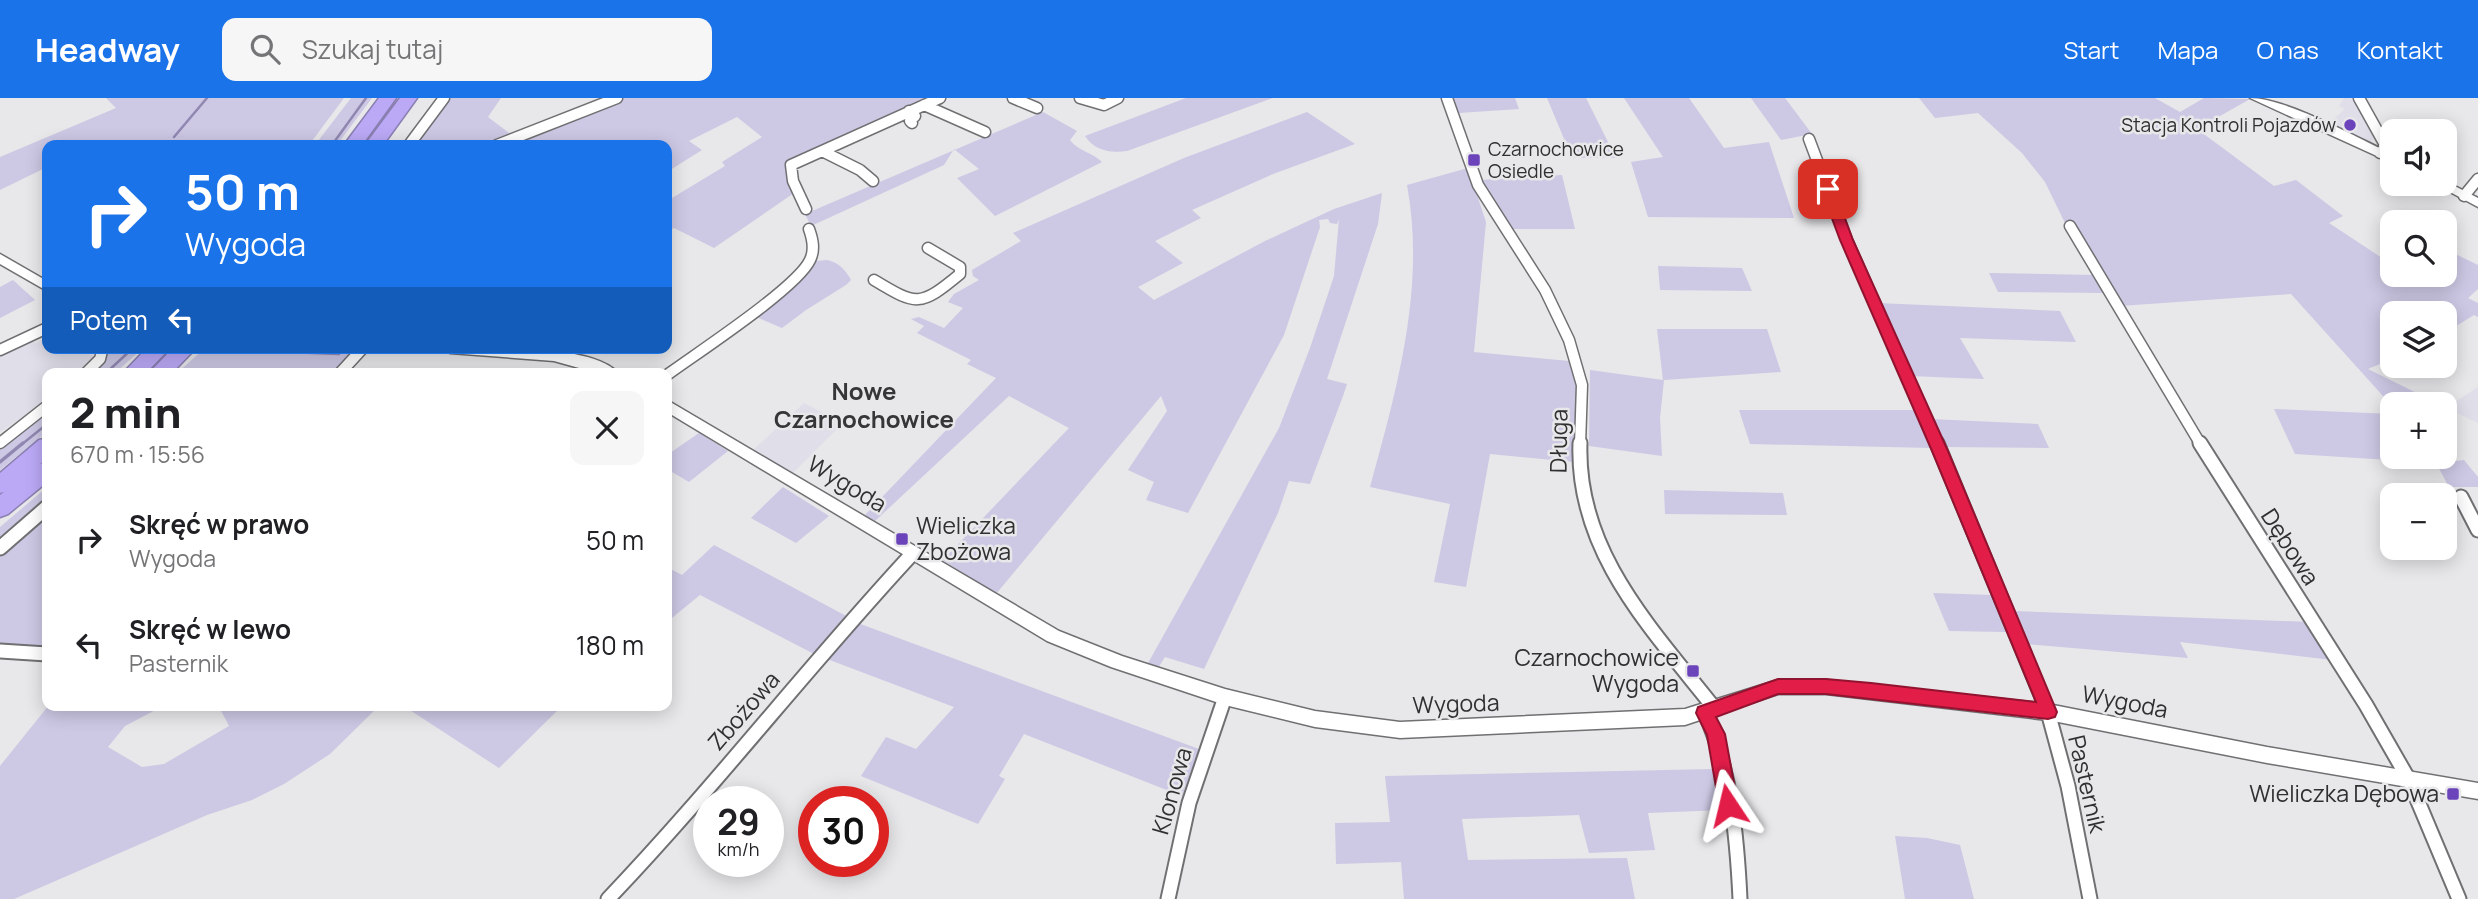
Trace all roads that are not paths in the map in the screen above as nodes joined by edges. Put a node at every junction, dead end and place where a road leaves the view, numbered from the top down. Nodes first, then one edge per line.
1 (388, 98) edge
2 (409, 98) edge
3 (444, 98) edge
4 (617, 98) edge
5 (940, 98) edge
6 (1013, 98) edge
7 (1080, 98) edge
8 (1118, 98) edge
9 (1447, 98) edge
10 (2256, 98) edge
11 (2359, 98) edge
12 (924, 105) junction
13 (1037, 108) dead end
14 (909, 111) junction
15 (912, 123) dead end
16 (985, 132) dead end
17 (2380, 136) edge
18 (1808, 139) dead end
19 (357, 140) edge
20 (378, 140) edge
21 (414, 140) edge
22 (510, 140) edge
23 (822, 151) junction
24 (2380, 153) edge
25 (803, 177) dead end
26 (2478, 179) edge
27 (793, 181) junction
28 (873, 181) dead end
29 (2457, 192) edge
30 (2464, 196) junction
31 (2478, 203) edge
32 (806, 209) dead end
33 (2070, 226) dead end
34 (809, 229) dead end
35 (928, 248) dead end
36 (0, 258) edge
37 (874, 280) dead end
38 (42, 285) edge
39 (42, 330) edge
40 (0, 350) edge
41 (101, 354) edge
42 (154, 354) edge
43 (180, 354) edge
44 (357, 354) edge
45 (519, 354) edge
46 (91, 368) edge
47 (138, 368) edge
48 (164, 368) edge
49 (345, 368) edge
50 (602, 368) edge
51 (672, 371) edge
52 (672, 408) edge
53 (42, 410) edge
54 (0, 443) edge
55 (42, 450) edge
56 (42, 474) edge
57 (0, 485) edge
58 (2461, 497) dead end
59 (0, 508) edge
60 (42, 512) edge
61 (2478, 530) edge
62 (0, 548) edge
63 (913, 553) junction
64 (0, 651) edge
65 (42, 654) edge
66 (1225, 696) junction
67 (1710, 711) junction
68 (2048, 712) junction
69 (2409, 780) junction
70 (2478, 791) edge
71 (608, 899) edge
72 (1168, 899) edge
73 (1740, 899) edge
74 (2090, 899) edge
75 (2459, 899) edge

1 - 19 highway
2 - 20 highway
3 - 21 street
4 - 22 street
5 - 12 street
6 - 13 street
7 - 8 street
9 - 67 street, Długa
10 - 24 street
11 - 17 street
12 - 14 street
12 - 16 street
14 - 15 street
14 - 23 street
18 - 68 street, Pasternik
23 - 27 street
23 - 28 street
25 - 27 street
26 - 30 street
27 - 32 street
29 - 30 street
30 - 31 street
33 - 69 street, Dębowa
34 - 51 street
35 - 37 street
36 - 38 street
39 - 40 street
41 - 46 street
42 - 47 highway
43 - 48 highway
44 - 49 street
45 - 50 street
52 - 63 street, Wygoda
53 - 54 street
55 - 57 highway
56 - 59 highway
58 - 61 street
60 - 62 street
63 - 66 street, Wygoda
63 - 71 street, Zbożowa
64 - 65 street
66 - 67 street, Wygoda
66 - 72 street, Klonowa
67 - 68 street, Wygoda
67 - 73 street, Długa
68 - 69 street, Wygoda
68 - 74 street, Pasternik
69 - 70 street, Wygoda
69 - 75 street, Dębowa

